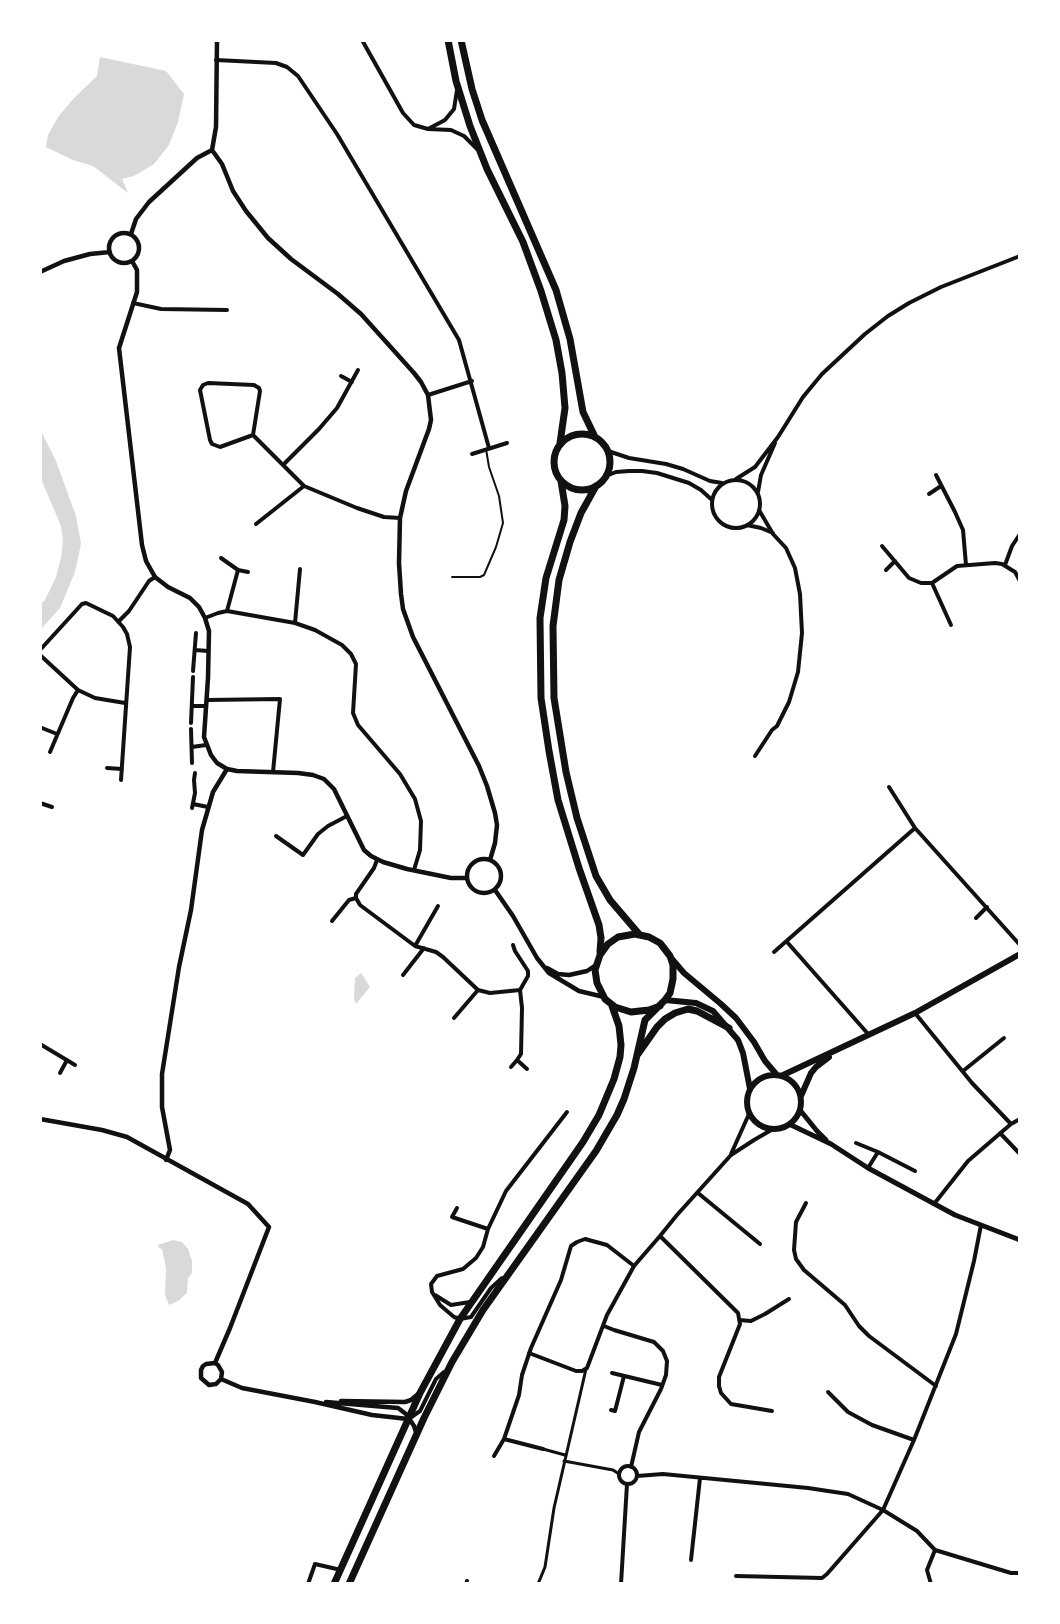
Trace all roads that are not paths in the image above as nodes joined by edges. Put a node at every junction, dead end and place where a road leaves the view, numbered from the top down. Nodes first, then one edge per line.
1 (217, 40) edge
2 (362, 40) edge
3 (448, 40) edge
4 (461, 40) edge
5 (216, 60) junction
6 (458, 87) junction
7 (428, 129) junction
8 (212, 150) junction
9 (479, 151) junction
10 (130, 234) junction
11 (110, 252) junction
12 (1020, 256) edge
13 (132, 261) junction
14 (40, 272) edge
15 (133, 303) junction
16 (227, 309) dead end
17 (358, 370) dead end
18 (341, 376) dead end
19 (472, 381) junction
20 (352, 382) junction
21 (428, 395) junction
22 (253, 435) junction
23 (778, 436) junction
24 (595, 437) junction
25 (507, 443) dead end
26 (560, 443) junction
27 (488, 449) junction
28 (608, 451) junction
29 (472, 454) dead end
30 (283, 465) junction
31 (936, 475) dead end
32 (606, 476) junction
33 (736, 479) junction
34 (561, 482) junction
35 (723, 483) junction
36 (304, 486) junction
37 (596, 486) junction
38 (942, 486) junction
39 (758, 492) junction
40 (929, 494) dead end
41 (712, 500) junction
42 (759, 510) junction
43 (400, 518) junction
44 (256, 524) dead end
45 (747, 525) junction
46 (773, 534) junction
47 (1020, 534) edge
48 (882, 546) dead end
49 (221, 558) dead end
50 (896, 561) junction
51 (966, 565) junction
52 (1005, 565) junction
53 (300, 569) dead end
54 (238, 570) junction
55 (886, 570) dead end
56 (248, 572) dead end
57 (155, 577) junction
58 (452, 577) dead end
59 (1020, 581) edge
60 (932, 583) junction
61 (227, 611) junction
62 (205, 618) junction
63 (119, 621) junction
64 (295, 623) junction
65 (951, 625) dead end
66 (196, 633) dead end
67 (40, 650) edge
68 (195, 651) junction
69 (208, 651) junction
70 (40, 655) edge
71 (194, 671) dead end
72 (193, 677) dead end
73 (78, 690) junction
74 (125, 703) junction
75 (207, 703) junction
76 (192, 706) junction
77 (42, 728) edge
78 (57, 734) junction
79 (206, 745) junction
80 (192, 747) junction
81 (51, 752) dead end
82 (755, 756) dead end
83 (192, 763) dead end
84 (107, 768) dead end
85 (122, 769) junction
86 (226, 769) junction
87 (273, 772) junction
88 (195, 773) dead end
89 (122, 780) dead end
90 (889, 786) dead end
91 (40, 803) edge
92 (52, 807) dead end
93 (208, 807) junction
94 (347, 816) junction
95 (915, 828) junction
96 (276, 836) dead end
97 (377, 860) junction
98 (490, 860) junction
99 (414, 870) junction
100 (467, 878) junction
101 (495, 890) junction
102 (356, 898) junction
103 (438, 906) dead end
104 (987, 908) junction
105 (976, 918) dead end
106 (332, 921) dead end
107 (639, 934) junction
108 (788, 942) junction
109 (513, 945) dead end
110 (1020, 945) edge
111 (415, 946) junction
112 (424, 948) junction
113 (774, 952) dead end
114 (600, 954) junction
115 (1020, 954) edge
116 (670, 956) junction
117 (596, 965) junction
118 (545, 967) junction
119 (403, 975) dead end
120 (478, 990) junction
121 (520, 990) junction
122 (603, 997) junction
123 (662, 1003) junction
124 (612, 1005) junction
125 (915, 1013) junction
126 (454, 1018) dead end
127 (729, 1028) junction
128 (869, 1035) junction
129 (1004, 1038) dead end
130 (40, 1044) edge
131 (839, 1049) junction
132 (636, 1056) junction
133 (67, 1060) junction
134 (517, 1060) junction
135 (75, 1065) dead end
136 (511, 1067) dead end
137 (526, 1069) dead end
138 (963, 1071) junction
139 (60, 1073) dead end
140 (779, 1076) junction
141 (750, 1089) junction
142 (801, 1097) junction
143 (800, 1110) junction
144 (567, 1112) dead end
145 (749, 1114) junction
146 (40, 1119) edge
147 (1020, 1119) edge
148 (789, 1124) junction
149 (1011, 1125) junction
150 (773, 1129) junction
151 (1000, 1133) junction
152 (856, 1143) dead end
153 (831, 1144) junction
154 (878, 1152) junction
155 (1020, 1154) edge
156 (731, 1155) junction
157 (166, 1160) junction
158 (868, 1168) junction
159 (915, 1172) dead end
160 (698, 1193) junction
161 (806, 1203) dead end
162 (934, 1204) junction
163 (457, 1208) dead end
164 (981, 1225) junction
165 (488, 1229) junction
166 (660, 1236) junction
167 (1020, 1240) edge
168 (760, 1244) dead end
169 (634, 1266) junction
170 (435, 1295) junction
171 (489, 1296) junction
172 (789, 1299) dead end
173 (470, 1302) junction
174 (460, 1319) junction
175 (739, 1320) junction
176 (604, 1326) junction
177 (529, 1353) junction
178 (214, 1363) junction
179 (449, 1368) junction
180 (586, 1368) junction
181 (612, 1373) dead end
182 (624, 1376) junction
183 (221, 1379) junction
184 (662, 1385) junction
185 (936, 1386) junction
186 (828, 1392) dead end
187 (420, 1393) junction
188 (315, 1402) junction
189 (611, 1410) dead end
190 (772, 1411) dead end
191 (408, 1419) junction
192 (417, 1435) junction
193 (504, 1439) junction
194 (914, 1440) junction
195 (543, 1449) joint
196 (565, 1455) junction
197 (494, 1456) dead end
198 (564, 1461) junction
199 (631, 1467) junction
200 (619, 1474) junction
201 (637, 1476) junction
202 (700, 1478) junction
203 (627, 1484) junction
204 (883, 1510) junction
205 (935, 1550) junction
206 (691, 1560) dead end
207 (341, 1570) junction
208 (1020, 1573) edge
209 (736, 1576) dead end
210 (308, 1584) edge
211 (334, 1584) edge
212 (349, 1584) edge
213 (538, 1584) edge
214 (621, 1584) edge
215 (931, 1584) edge

1 - 5 street
2 - 7 street
3 - 6 highway
4 - 24 highway
5 - 8 street
5 - 19 street
6 - 7 street
6 - 9 highway
7 - 9 street
8 - 10 street
8 - 21 street
9 - 26 highway
10 - 11 street
10 - 13 street
11 - 13 street
11 - 14 street
12 - 23 street
13 - 15 street
15 - 16 street
15 - 57 street
17 - 20 street
18 - 20 street
19 - 21 street
19 - 27 street
20 - 30 street
21 - 43 street
22 - 22 street
22 - 30 street
23 - 33 street
23 - 39 street
24 - 26 highway
24 - 28 highway
25 - 27 street
26 - 34 highway
27 - 29 street
27 - 58 lane
28 - 32 highway
28 - 35 street
30 - 36 street
31 - 38 street
32 - 37 highway
32 - 41 street
33 - 35 street
33 - 39 street
34 - 37 highway
34 - 114 highway
35 - 41 street
36 - 43 street
36 - 44 street
37 - 107 highway
38 - 40 street
38 - 51 street
39 - 42 street
41 - 45 street
42 - 45 street
42 - 46 street
43 - 98 street
45 - 46 street
46 - 82 street
47 - 52 street
48 - 50 street
49 - 54 street
50 - 55 street
50 - 60 street
51 - 52 street
51 - 60 street
52 - 59 street
53 - 64 street
54 - 56 street
54 - 61 street
57 - 62 street
57 - 63 street
60 - 65 street
61 - 62 street
61 - 64 street
62 - 69 street
63 - 67 street
63 - 74 street
64 - 99 street
66 - 68 street
68 - 69 street
68 - 71 street
69 - 75 street
70 - 73 street
72 - 76 street
73 - 74 street
73 - 78 street
74 - 85 street
75 - 76 street
75 - 79 street
75 - 87 street
76 - 80 street
77 - 78 street
78 - 81 street
79 - 80 street
79 - 86 street
80 - 83 street
84 - 85 street
85 - 89 street
86 - 87 street
86 - 93 street
87 - 94 street
88 - 93 street
90 - 95 street
91 - 92 street
93 - 157 street
94 - 96 street
94 - 97 street
95 - 104 street
95 - 108 street
97 - 99 street
97 - 102 street
98 - 100 street
98 - 101 street
99 - 100 street
100 - 101 street
101 - 118 street
102 - 106 street
102 - 111 street
103 - 111 street
104 - 105 street
104 - 110 street
107 - 114 highway
107 - 116 highway
108 - 113 street
108 - 128 street
109 - 121 street
111 - 112 street
112 - 119 street
112 - 120 street
114 - 117 highway
115 - 125 main road
116 - 123 highway
116 - 140 main road
117 - 118 street
117 - 122 highway
118 - 122 street
120 - 121 street
120 - 126 street
121 - 134 street
122 - 124 highway
123 - 124 highway
123 - 127 main road
123 - 132 highway
124 - 173 highway
125 - 128 main road
125 - 138 street
127 - 132 highway
127 - 141 main road
128 - 131 main road
129 - 138 street
130 - 133 street
131 - 140 main road
131 - 142 main road
132 - 171 highway
133 - 135 street
133 - 139 street
134 - 136 street
134 - 137 street
138 - 149 street
140 - 141 main road
140 - 142 main road
141 - 145 main road
142 - 143 main road
143 - 148 main road
143 - 153 main road
144 - 165 street
145 - 150 main road
145 - 156 street
146 - 157 street
147 - 149 street
148 - 150 main road
148 - 153 main road
149 - 151 street
150 - 156 street
151 - 155 street
151 - 162 street
152 - 154 street
153 - 158 main road
154 - 158 street
154 - 159 street
156 - 160 street
157 - 178 street
158 - 162 main road
160 - 166 street
160 - 168 street
161 - 185 street
162 - 164 main road
163 - 165 street
164 - 167 main road
164 - 185 street
165 - 170 street
166 - 169 street
166 - 175 street
169 - 176 street
169 - 177 street
170 - 173 street
170 - 174 street
171 - 173 street
171 - 174 street
171 - 179 highway
172 - 175 street
173 - 174 highway
174 - 187 highway
175 - 190 street
176 - 180 street
176 - 184 street
177 - 180 street
177 - 193 street
178 - 183 street
178 - 183 street
179 - 191 street
179 - 192 highway
180 - 196 street
181 - 182 street
182 - 184 street
182 - 189 street
183 - 188 street
184 - 199 street
185 - 194 street
186 - 194 street
187 - 188 street
187 - 191 highway
188 - 191 street
188 - 191 street
191 - 192 street
191 - 207 highway
192 - 212 highway
193 - 195 street
193 - 197 street
194 - 204 street
195 - 196 street
196 - 198 street
198 - 200 street
198 - 213 street
199 - 200 street
199 - 201 street
200 - 203 street
201 - 202 street
201 - 203 street
202 - 204 street
202 - 206 street
203 - 214 street
204 - 205 street
204 - 209 street
205 - 208 street
205 - 215 street
207 - 210 street
207 - 211 highway

